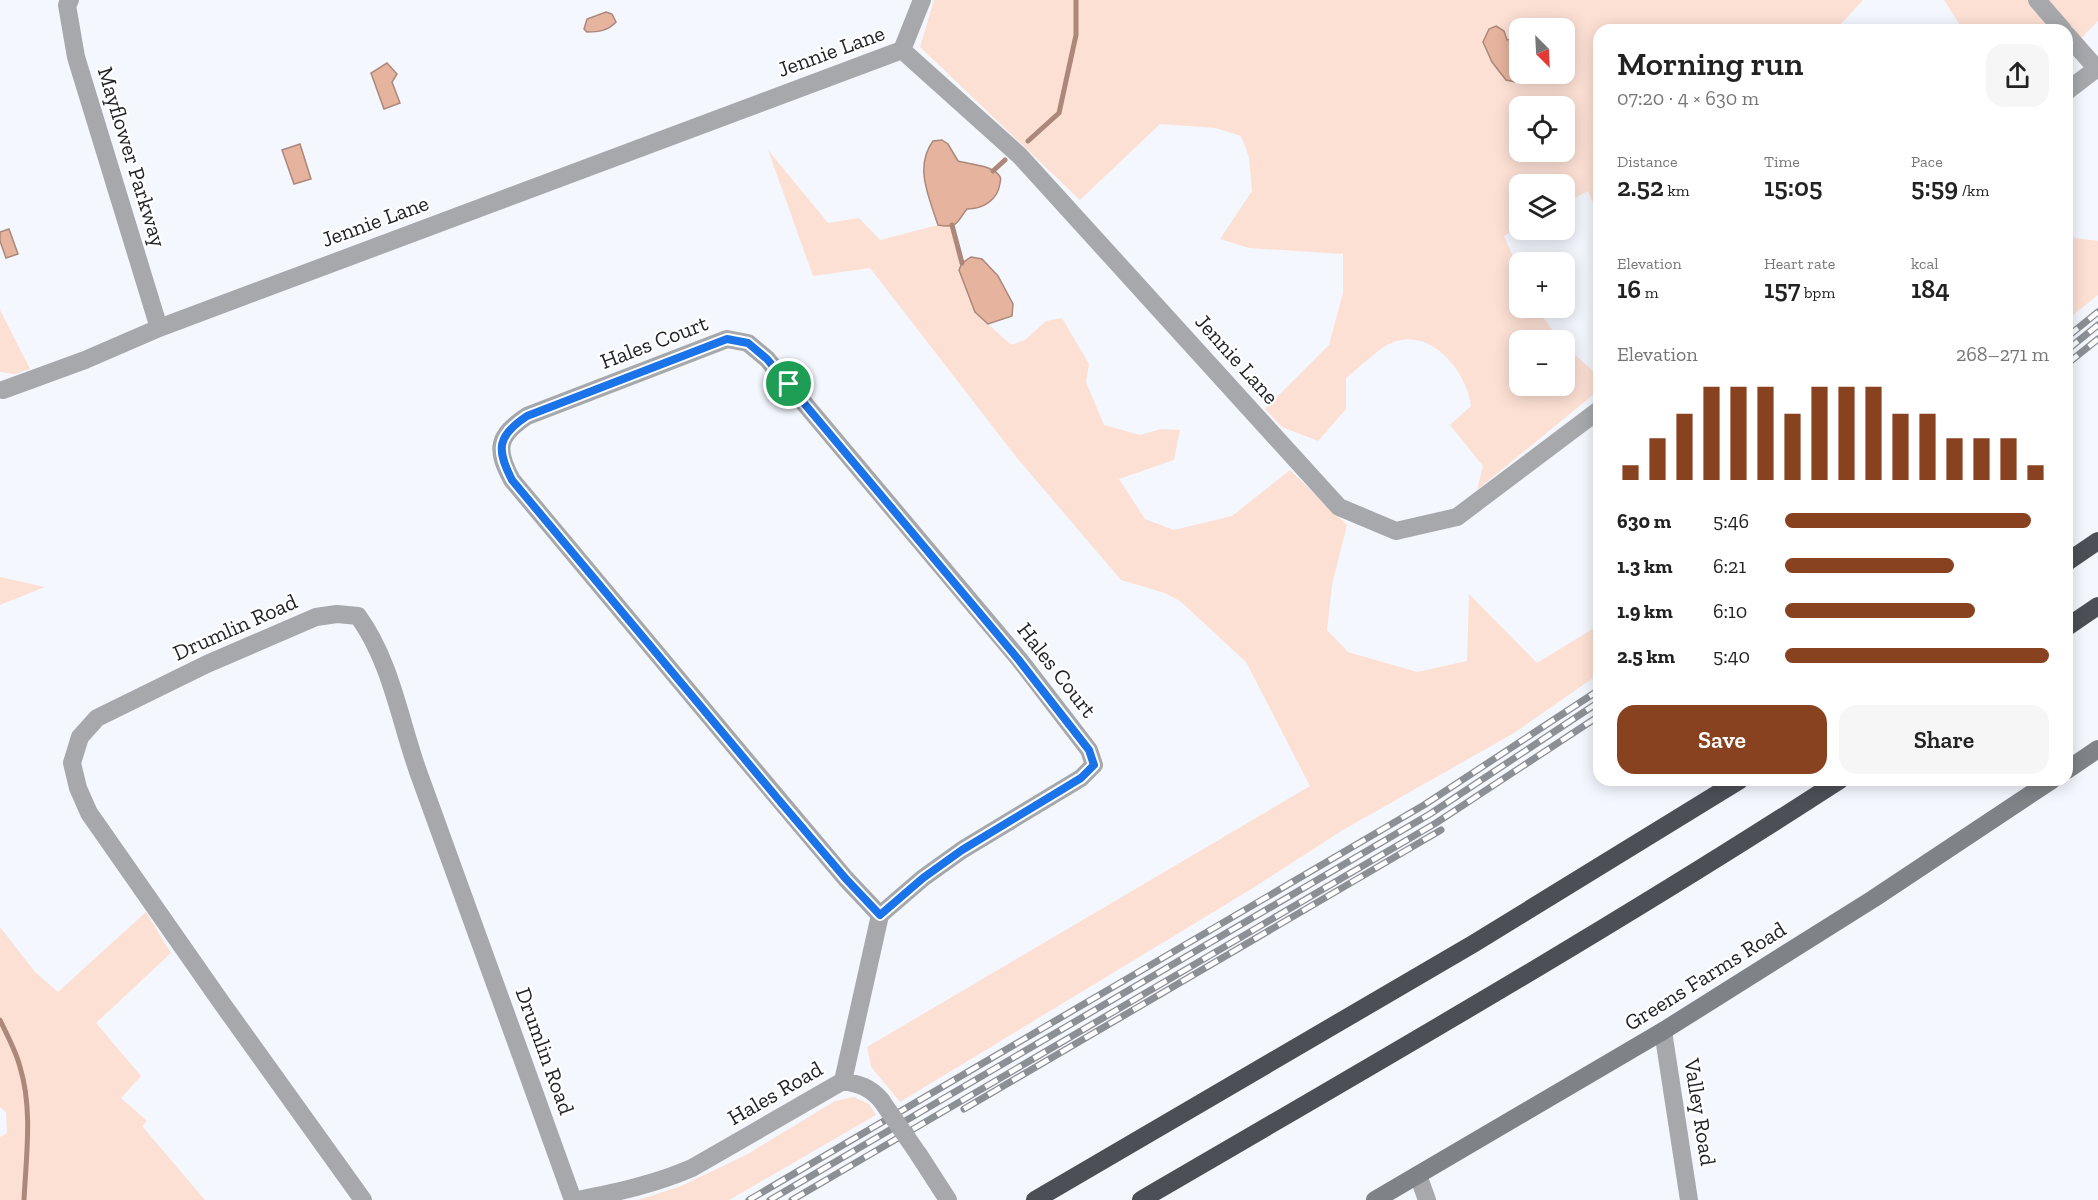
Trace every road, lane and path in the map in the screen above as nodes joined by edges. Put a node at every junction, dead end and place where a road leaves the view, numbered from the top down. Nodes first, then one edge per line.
1 (70, 0) edge
2 (921, 0) edge
3 (2037, 0) edge
4 (2058, 24) edge
5 (2073, 42) edge
6 (902, 50) junction
7 (2097, 69) edge
8 (2073, 87) edge
9 (159, 328) junction
10 (1, 392) edge
11 (1593, 415) edge
12 (2098, 541) edge
13 (2073, 558) edge
14 (2098, 606) edge
15 (2073, 623) edge
16 (2098, 749) edge
17 (2073, 766) edge
18 (1730, 786) edge
19 (1831, 786) edge
20 (2043, 786) edge
21 (880, 915) junction
22 (1664, 1030) junction
23 (843, 1081) junction
24 (1418, 1175) junction
25 (363, 1200) edge
26 (573, 1200) edge
27 (578, 1200) edge
28 (948, 1200) edge
29 (1035, 1200) edge
30 (1142, 1200) edge
31 (1375, 1200) edge
32 (1427, 1200) edge
33 (1689, 1200) edge

1 - 9 street, Mayflower Parkway
2 - 6 street
3 - 4 street
5 - 7 street
6 - 9 street, Jennie Lane
6 - 11 street, Jennie Lane
7 - 8 street
9 - 10 street, Jennie Lane
12 - 13 highway
14 - 15 highway
16 - 17 main road
18 - 29 highway
19 - 30 highway
20 - 22 main road, Greens Farms Road
21 - 21 street, Hales Court
21 - 23 street
22 - 24 main road, Greens Farms Road
22 - 33 street, Valley Road
23 - 27 street, Hales Road
23 - 28 street, Hales Road, bridge
24 - 31 main road, Greens Farms Road
24 - 32 street
25 - 26 street, Drumlin Road

